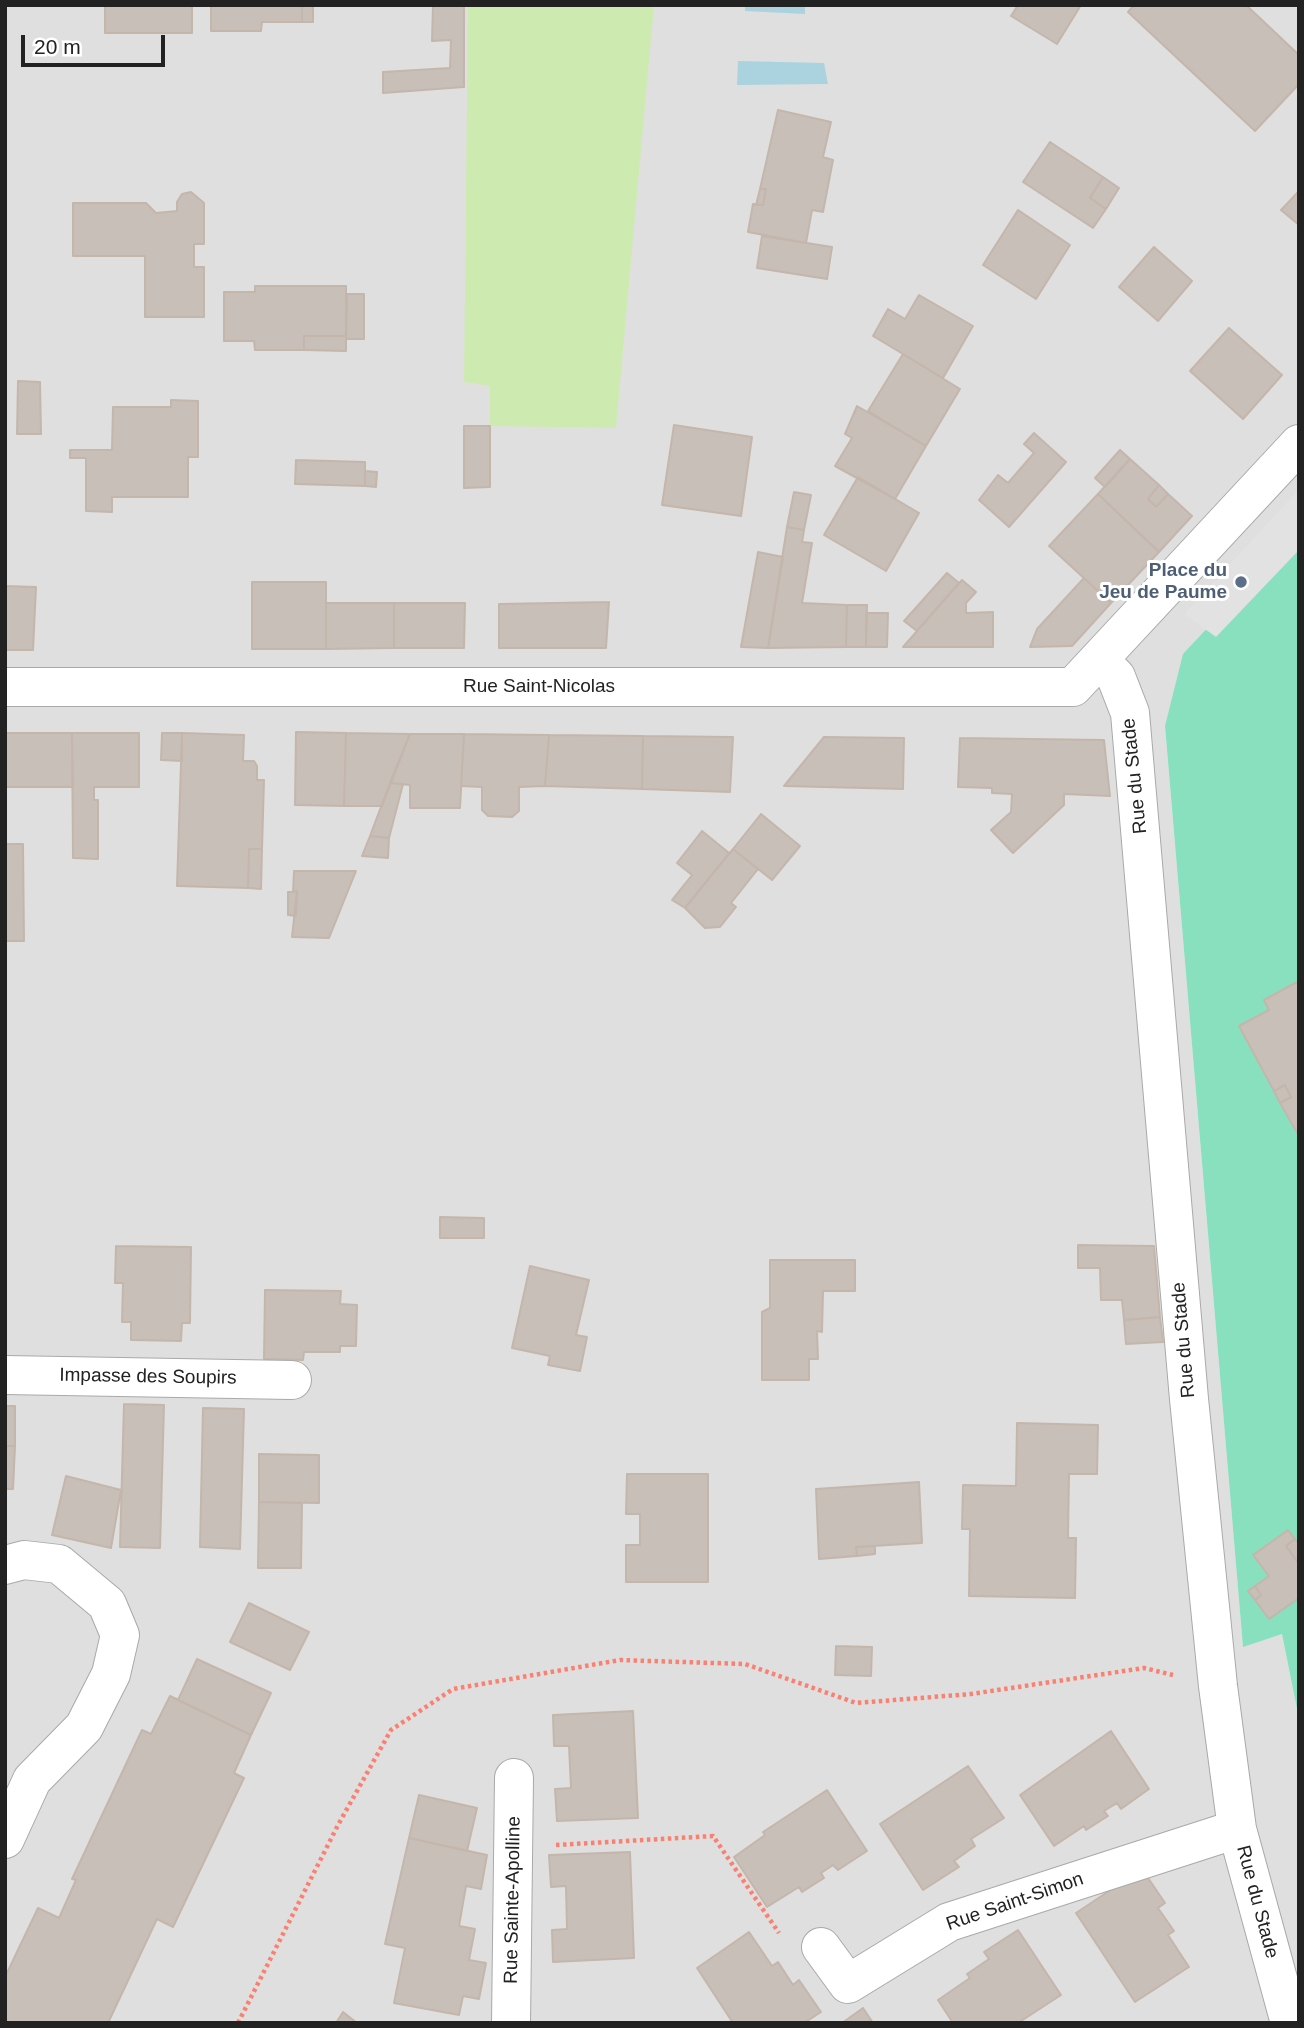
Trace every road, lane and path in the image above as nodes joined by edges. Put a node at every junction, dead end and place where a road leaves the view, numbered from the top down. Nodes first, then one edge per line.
1 (1299, 444) edge
2 (1086, 673) junction
3 (5, 687) edge
4 (5, 1375) edge
5 (292, 1380) dead end
6 (5, 1565) edge
7 (1218, 1686) junction
8 (514, 1778) dead end
9 (1237, 1829) junction
10 (5, 1839) edge
11 (513, 1847) junction
12 (821, 1947) joint
13 (238, 2023) edge
14 (511, 2023) edge
15 (1290, 2023) edge

1 - 2 street
2 - 3 street, Rue Saint-Nicolas
2 - 7 street, Rue du Stade
4 - 5 street, Impasse des Soupirs
6 - 10 street
7 - 9 street, Rue du Stade
7 - 13 path
8 - 11 street, Rue Sainte-Apolline
9 - 12 street, Rue Saint-Simon
9 - 15 street, Rue du Stade
11 - 12 path
11 - 14 street, Rue Sainte-Apolline

